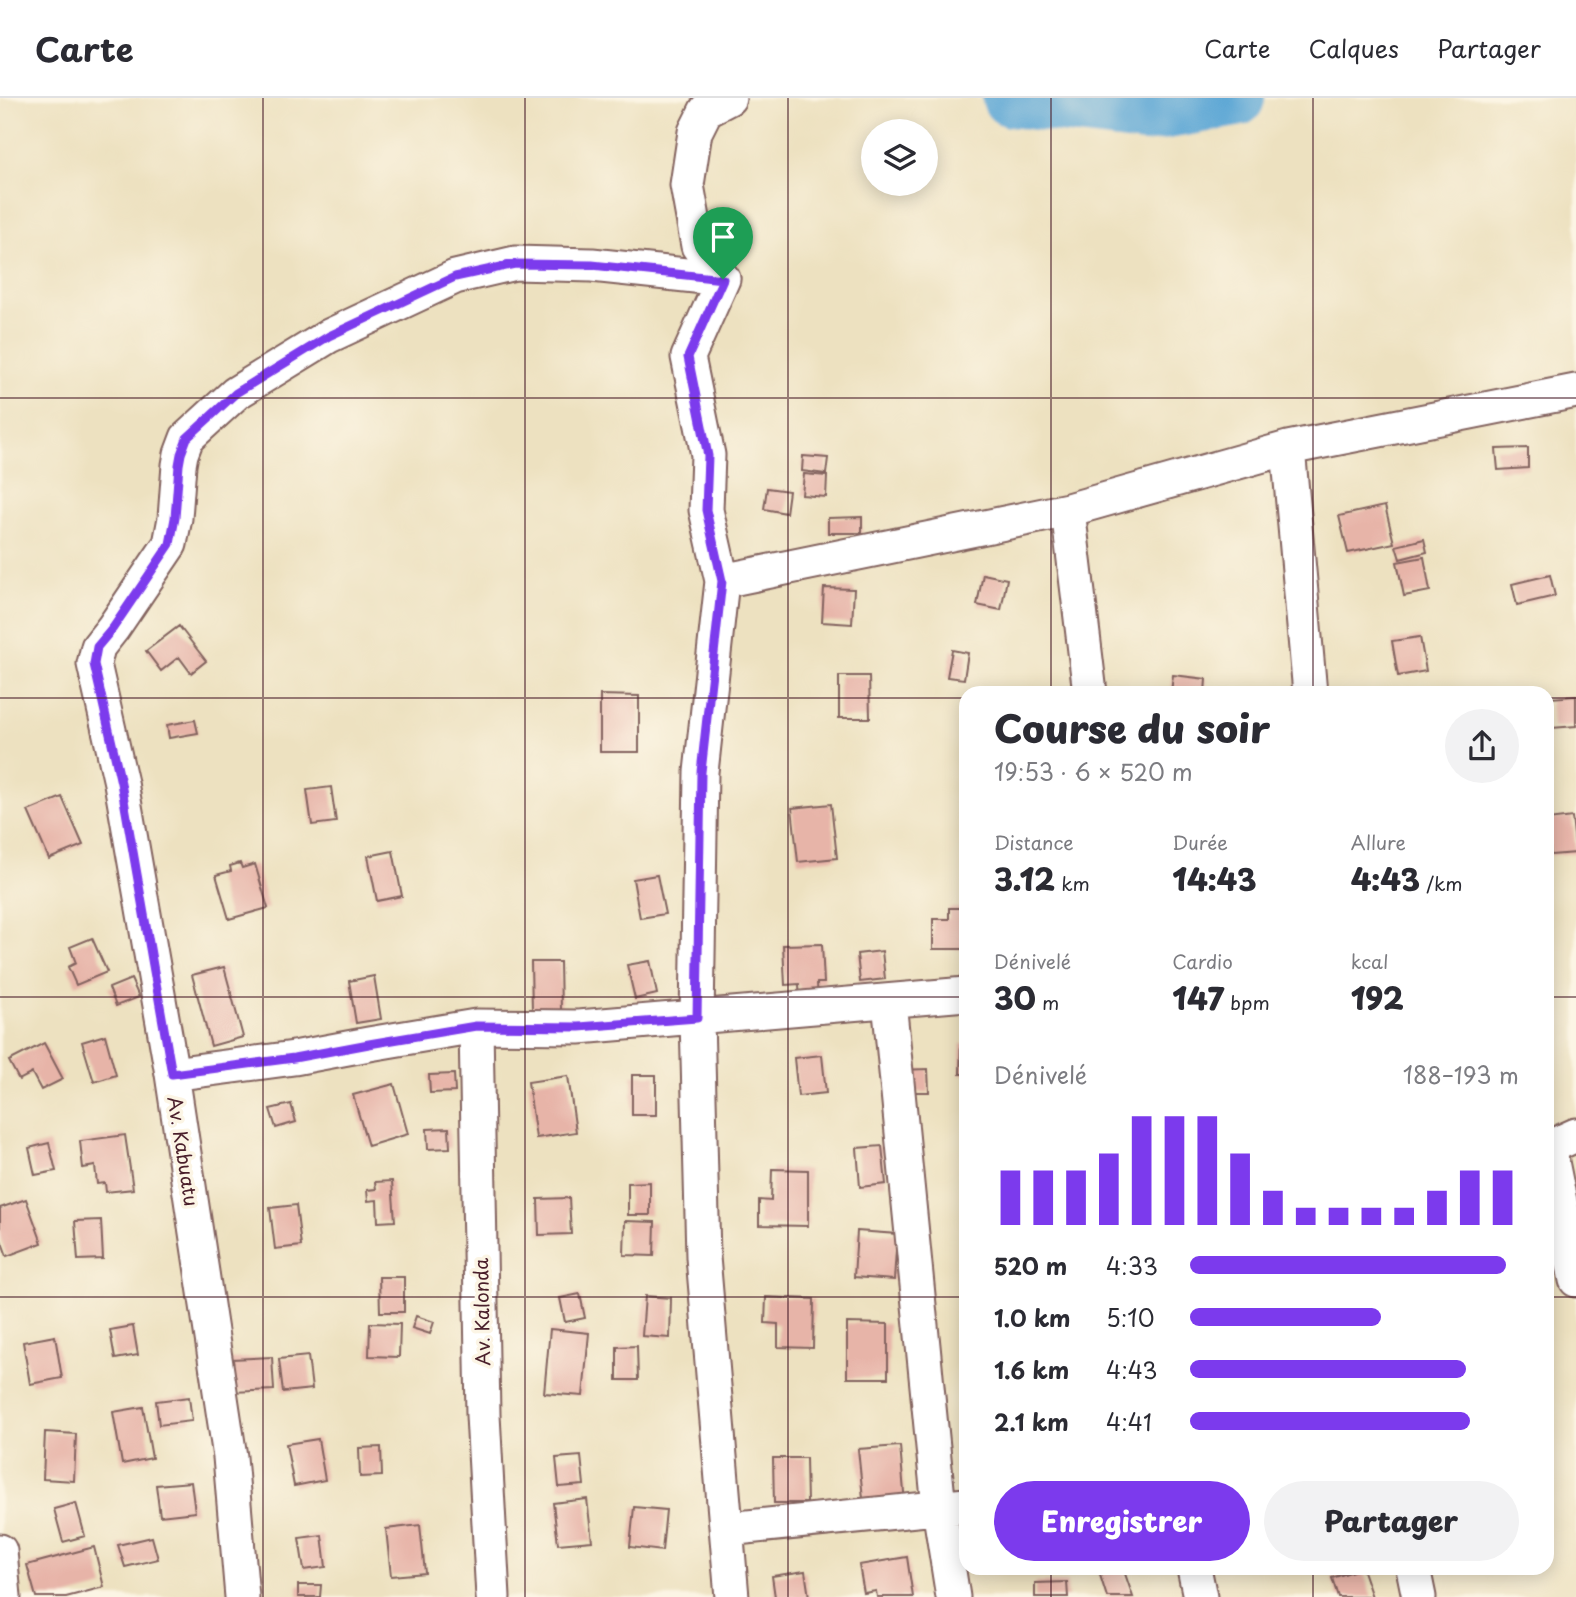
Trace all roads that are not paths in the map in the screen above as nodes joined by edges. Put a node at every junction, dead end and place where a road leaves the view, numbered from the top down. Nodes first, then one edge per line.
1 (729, 98) edge
2 (723, 279) junction
3 (1576, 391) edge
4 (1288, 448) junction
5 (1068, 510) junction
6 (722, 581) junction
7 (1089, 686) edge
8 (1309, 686) edge
9 (959, 996) edge
10 (889, 1002) junction
11 (697, 1018) junction
12 (476, 1026) junction
13 (172, 1074) junction
14 (1557, 1143) edge
15 (1576, 1280) edge
16 (952, 1506) edge
17 (727, 1529) junction
18 (0, 1551) edge
19 (1195, 1575) edge
20 (1414, 1575) edge
21 (4, 1597) edge
22 (242, 1597) edge
23 (493, 1597) edge
24 (732, 1597) edge
25 (954, 1597) edge
26 (1200, 1597) edge
27 (1419, 1597) edge

1 - 2 street
2 - 6 street
2 - 13 street, Av. Kabuatu
3 - 4 street
4 - 5 street
4 - 8 street
5 - 6 street
5 - 7 street
6 - 11 street
9 - 10 street
10 - 11 street
10 - 16 street
11 - 12 street
11 - 17 street
12 - 13 street
12 - 23 street, Av. Kalonda
13 - 22 street, Av. Kabuatu
14 - 15 street
16 - 17 street
16 - 25 street
17 - 24 street
18 - 21 street
19 - 26 street
20 - 27 street

